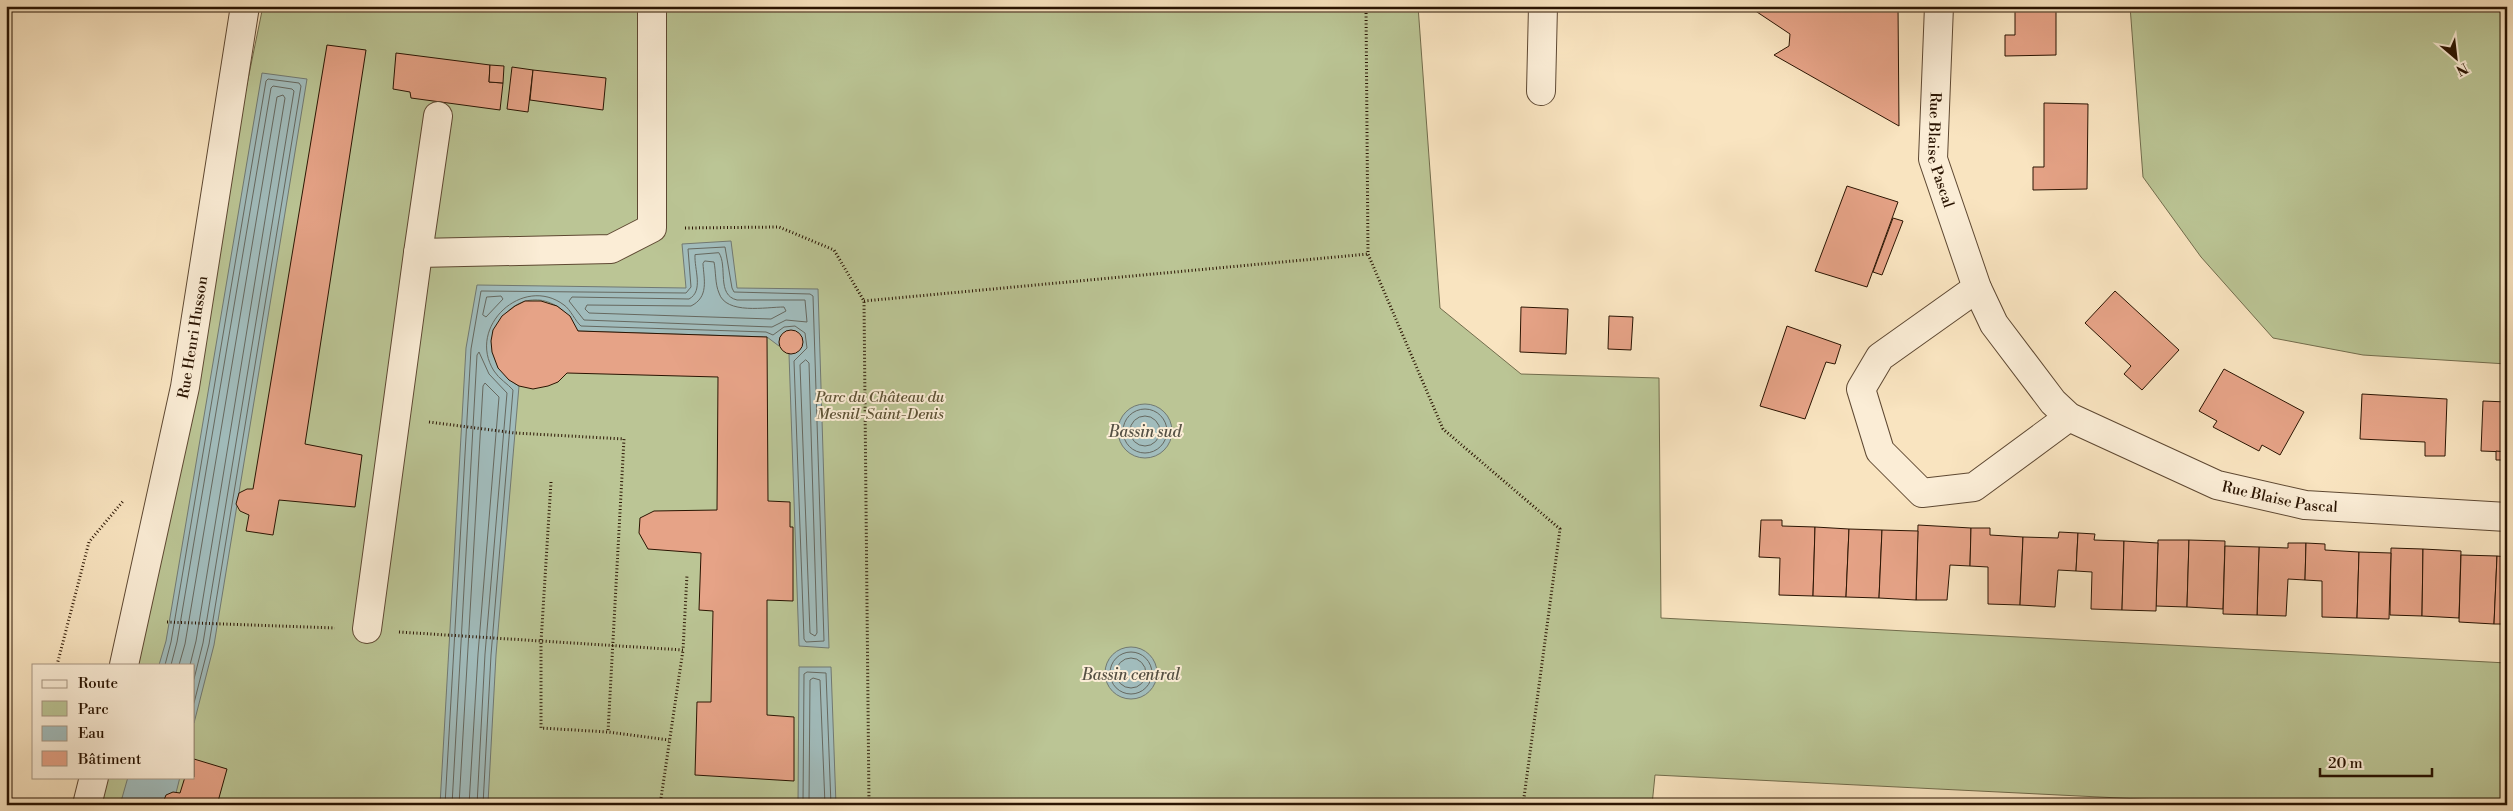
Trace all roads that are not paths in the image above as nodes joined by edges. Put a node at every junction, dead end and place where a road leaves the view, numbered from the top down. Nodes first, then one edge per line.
1 (245, 6) edge
2 (652, 6) edge
3 (1543, 6) edge
4 (1939, 6) edge
5 (1541, 91) dead end
6 (438, 116) dead end
7 (418, 253) junction
8 (1977, 288) junction
9 (2069, 417) junction
10 (2507, 517) edge
11 (367, 629) dead end
12 (124, 664) edge
13 (94, 778) edge
14 (87, 805) edge

1 - 12 street, Rue Henri Husson
2 - 7 street
3 - 5 street
4 - 8 street, Rue Blaise Pascal
6 - 7 street
7 - 11 street
8 - 9 street, Rue Blaise Pascal
8 - 9 street
9 - 10 street, Rue Blaise Pascal
13 - 14 street

